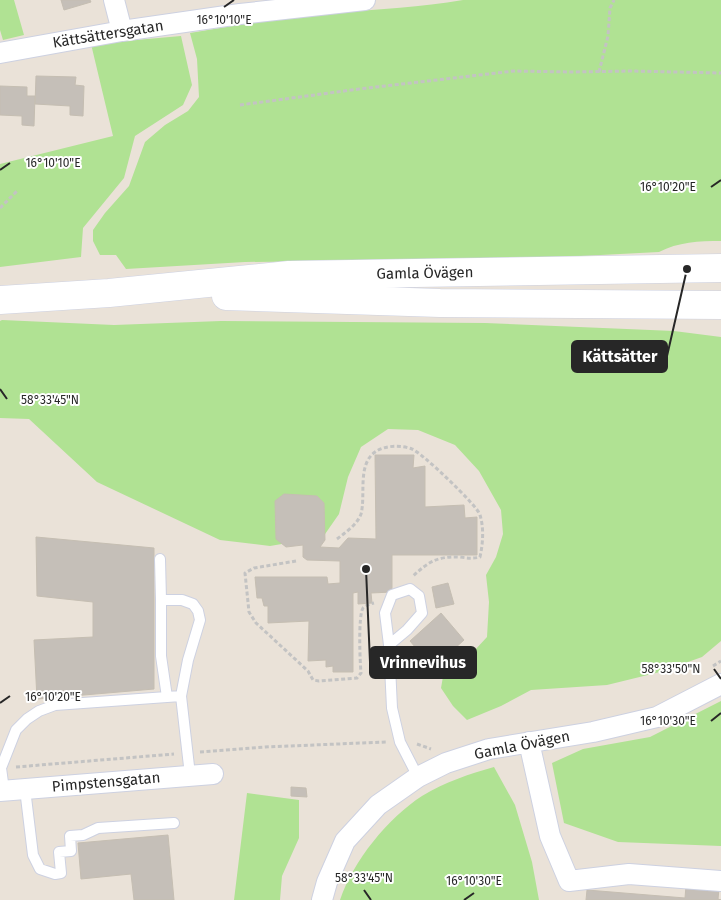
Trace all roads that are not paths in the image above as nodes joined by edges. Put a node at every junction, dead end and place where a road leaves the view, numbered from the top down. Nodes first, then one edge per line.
1 (114, 0) edge
2 (365, 0) edge
3 (122, 31) junction
4 (0, 53) edge
5 (721, 268) edge
6 (129, 290) junction
7 (0, 300) edge
8 (721, 305) edge
9 (160, 559) dead end
10 (161, 600) junction
11 (389, 645) junction
12 (721, 684) edge
13 (181, 696) junction
14 (167, 697) junction
15 (529, 742) junction
16 (212, 774) dead end
17 (190, 775) junction
18 (418, 777) junction
19 (25, 789) junction
20 (2, 791) edge
21 (174, 823) dead end
22 (721, 881) edge
23 (322, 900) edge

1 - 3 street
2 - 3 street, Kättsättersgatan
3 - 4 street, Kättsättersgatan
5 - 6 main road, Gamla Övägen
6 - 7 main road, Gamla Övägen
6 - 8 main road, Gamla Övägen
9 - 10 lane
10 - 13 lane
10 - 14 lane
11 - 11 lane
11 - 18 lane
12 - 15 street, Gamla Övägen
13 - 14 lane
13 - 17 lane
14 - 20 lane
15 - 18 street, Gamla Övägen
15 - 22 street
16 - 17 street, Pimpstensgatan
17 - 19 street, Pimpstensgatan
18 - 23 street, Gamla Övägen
19 - 20 street, Pimpstensgatan
19 - 21 lane

